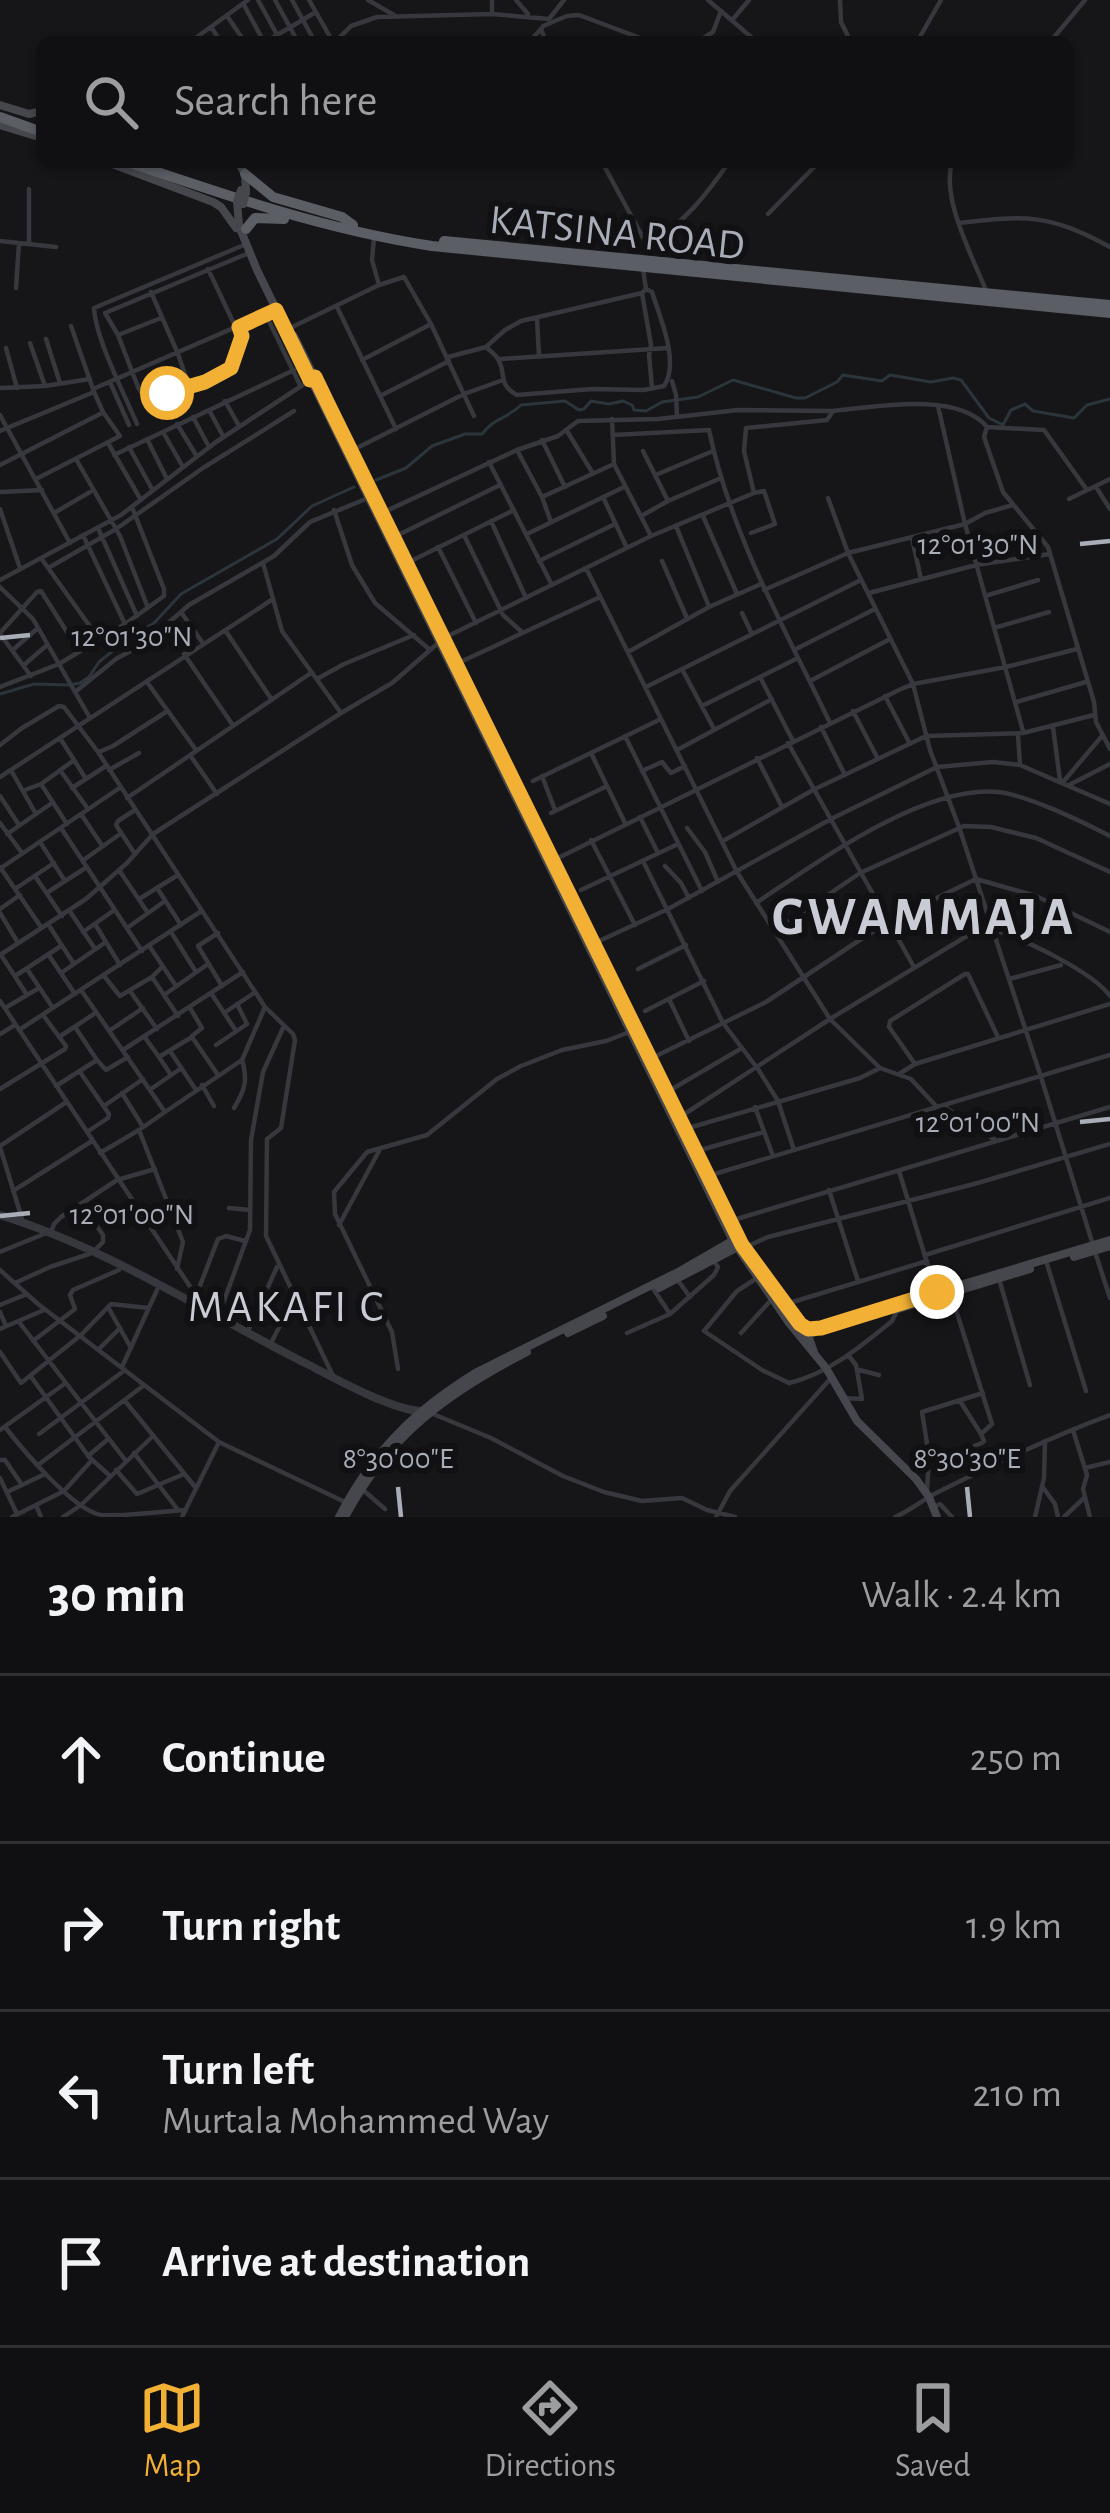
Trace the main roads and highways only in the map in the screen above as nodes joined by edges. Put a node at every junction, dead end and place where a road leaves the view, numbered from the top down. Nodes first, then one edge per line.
1 (36, 112) edge
2 (0, 115) edge
3 (36, 130) edge
4 (133, 168) edge
5 (136, 168) edge
6 (164, 168) edge
7 (238, 168) edge
8 (240, 168) edge
9 (245, 174) junction
10 (239, 197) junction
11 (354, 229) junction
12 (245, 240) junction
13 (987, 297) junction
14 (1110, 309) edge
15 (308, 381) junction
16 (442, 640) junction
17 (550, 862) junction
18 (683, 1131) junction
19 (705, 1177) junction
20 (727, 1223) junction
21 (1110, 1244) edge
22 (739, 1246) junction
23 (1094, 1248) junction
24 (719, 1256) junction
25 (800, 1324) junction
26 (821, 1328) junction
27 (806, 1340) junction
28 (543, 1341) junction
29 (425, 1412) junction
30 (361, 1485) junction
31 (935, 1512) edge
32 (343, 1517) edge

1 - 2 main road
2 - 3 highway
4 - 12 main road
5 - 10 highway, KATSINA ROAD
6 - 11 highway, KATSINA ROAD
7 - 10 main road
8 - 9 main road
9 - 10 main road
9 - 11 highway
10 - 11 highway, KATSINA ROAD
10 - 12 main road
11 - 12 highway
11 - 13 highway, KATSINA ROAD
11 - 13 highway, KATSINA ROAD
12 - 15 main road
12 - 15 main road
13 - 14 highway, KATSINA ROAD
15 - 16 main road
15 - 16 main road
16 - 17 main road
16 - 17 main road
17 - 18 main road
18 - 19 main road
18 - 19 main road
19 - 20 main road
20 - 22 main road
20 - 24 main road
21 - 23 main road
22 - 24 main road
22 - 25 main road
22 - 27 main road
23 - 26 main road
23 - 27 main road
24 - 28 main road
24 - 28 main road
25 - 26 main road
25 - 27 main road
26 - 27 main road
27 - 31 main road
28 - 29 main road
29 - 30 main road
29 - 30 main road
30 - 32 main road
30 - 32 main road

